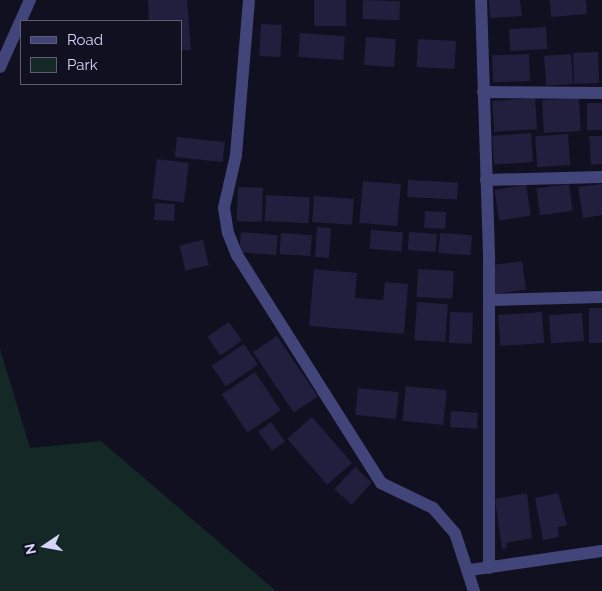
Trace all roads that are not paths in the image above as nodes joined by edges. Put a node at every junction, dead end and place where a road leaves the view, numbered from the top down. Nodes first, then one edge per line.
1 (30, 0) edge
2 (248, 0) edge
3 (481, 0) edge
4 (21, 20) edge
5 (20, 22) edge
6 (0, 67) edge
7 (484, 92) junction
8 (602, 93) edge
9 (602, 177) edge
10 (486, 180) junction
11 (602, 297) edge
12 (489, 300) junction
13 (602, 551) edge
14 (490, 568) junction
15 (470, 570) junction
16 (474, 591) edge

1 - 4 street
2 - 15 street
3 - 7 street
5 - 6 street
7 - 8 street
7 - 10 street
9 - 10 street
10 - 12 street
11 - 12 street
12 - 14 street
13 - 14 street
14 - 15 street
15 - 16 street

